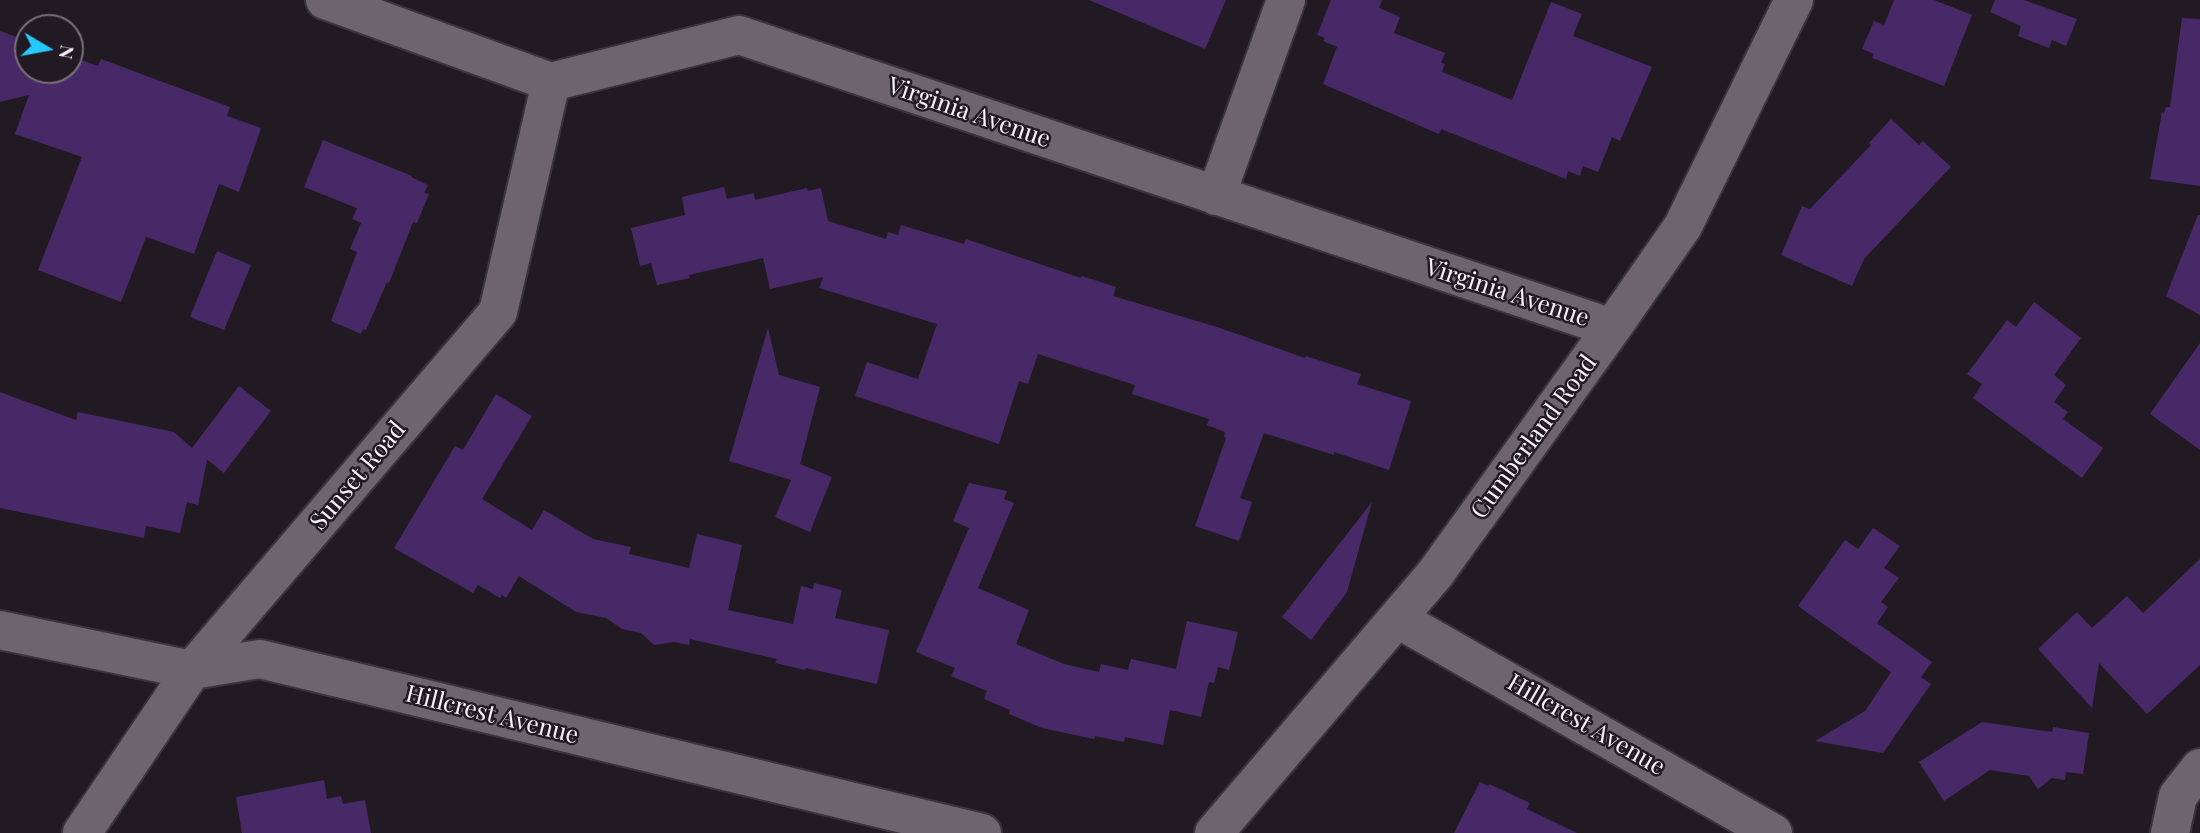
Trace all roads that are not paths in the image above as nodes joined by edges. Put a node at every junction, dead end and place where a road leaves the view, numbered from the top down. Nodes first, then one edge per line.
1 (325, 0) edge
2 (1286, 0) edge
3 (1794, 0) edge
4 (551, 82) junction
5 (1216, 197) junction
6 (1612, 328) junction
7 (1398, 618) junction
8 (0, 630) edge
9 (192, 670) junction
10 (2200, 768) edge
11 (82, 833) edge
12 (982, 833) edge
13 (1214, 833) edge
14 (1773, 833) edge
15 (2170, 833) edge

1 - 4 street
2 - 5 street
3 - 6 street, Cumberland Road
4 - 5 street, Virginia Avenue
4 - 9 street, Sunset Road
5 - 6 street, Virginia Avenue
6 - 7 street, Cumberland Road
7 - 13 street, Cumberland Road
7 - 14 street, Hillcrest Avenue
8 - 9 street, Hillcrest Avenue
9 - 11 street, Sunset Road
9 - 12 street, Hillcrest Avenue
10 - 15 street

